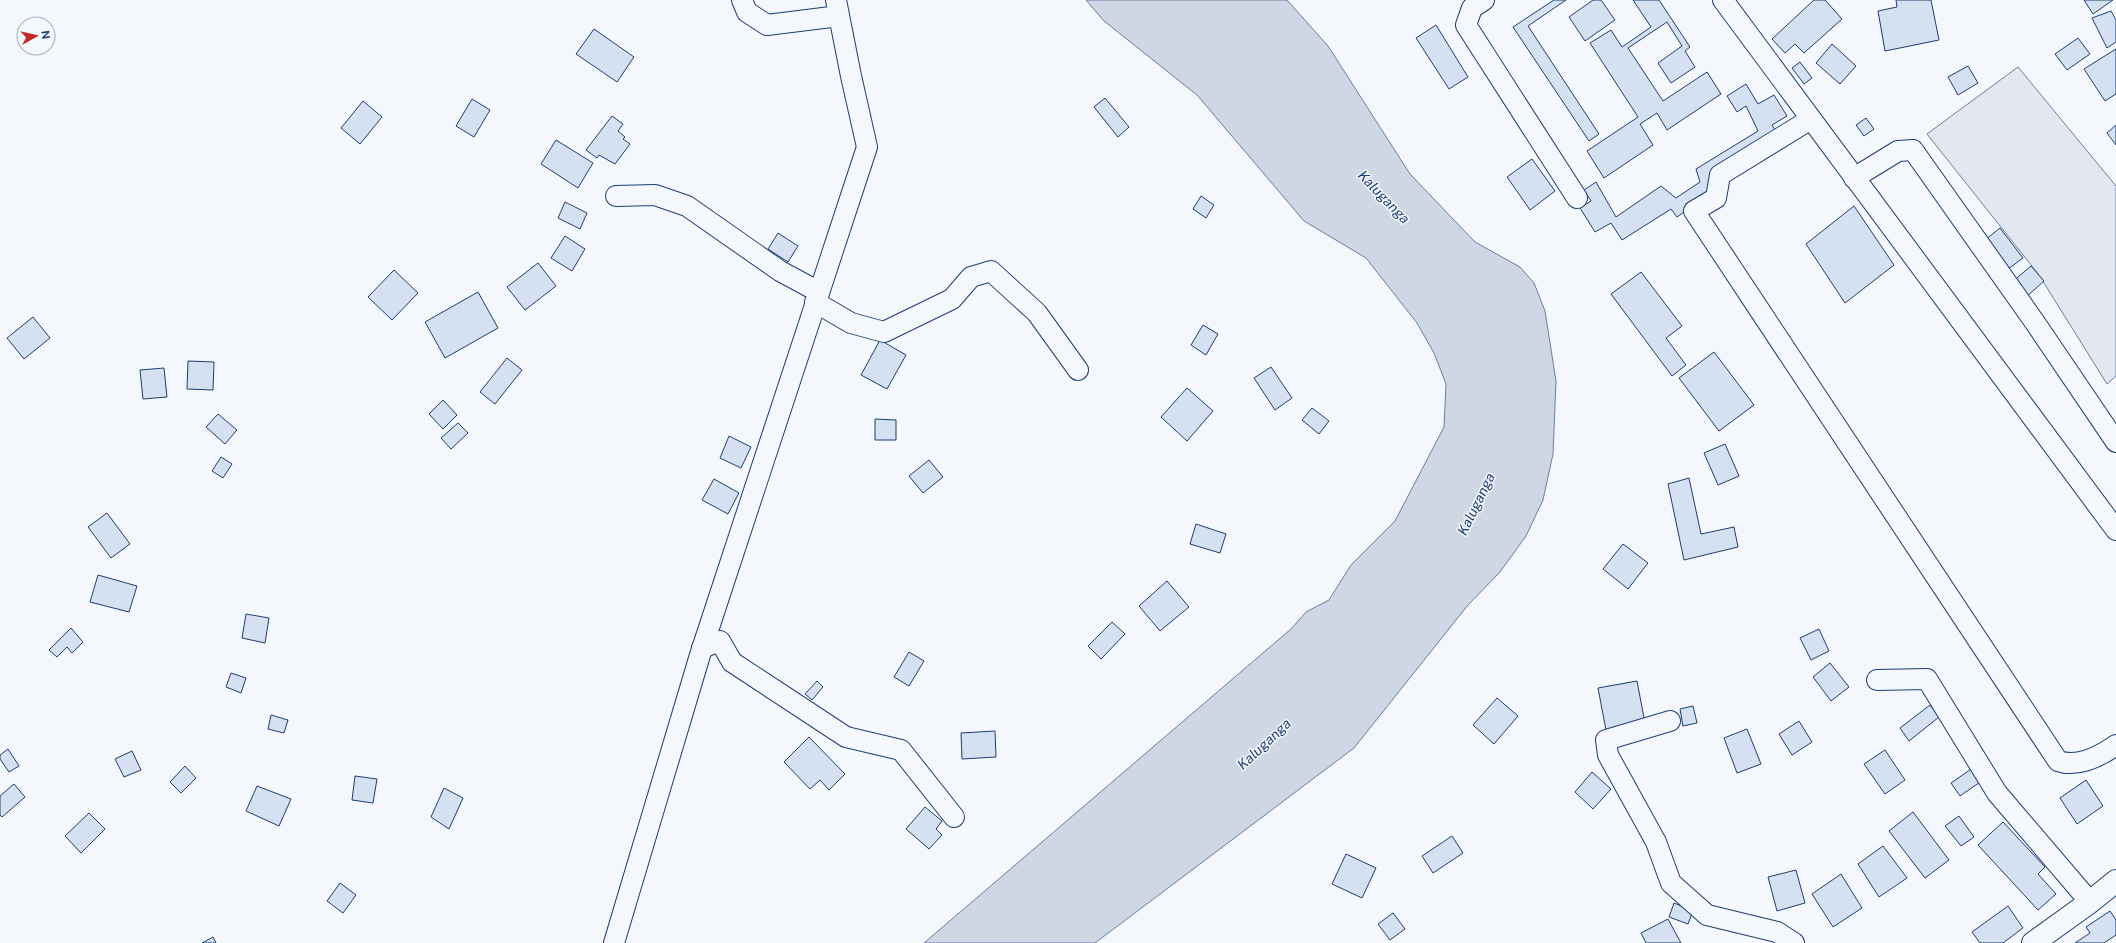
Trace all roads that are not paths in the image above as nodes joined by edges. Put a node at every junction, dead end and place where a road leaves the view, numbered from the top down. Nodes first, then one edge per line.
1 (742, 0) edge
2 (1484, 0) edge
3 (1723, 0) edge
4 (838, 8) edge
5 (1811, 119) junction
6 (1854, 178) junction
7 (616, 196) dead end
8 (1577, 198) dead end
9 (817, 297) junction
10 (1078, 370) dead end
11 (2116, 442) edge
12 (2116, 530) edge
13 (702, 648) junction
14 (1877, 680) dead end
15 (1670, 721) dead end
16 (2116, 745) edge
17 (954, 817) dead end
18 (2116, 881) edge
19 (2090, 902) junction
20 (614, 943) edge
21 (1794, 943) edge
22 (2034, 943) edge

1 - 4 street
2 - 8 street
3 - 5 street
4 - 9 street
5 - 6 street
5 - 16 street
6 - 11 street
6 - 12 street
7 - 9 street
9 - 10 street
9 - 13 street
13 - 17 street
13 - 20 street
14 - 19 street
15 - 21 street
18 - 19 highway
19 - 22 highway

